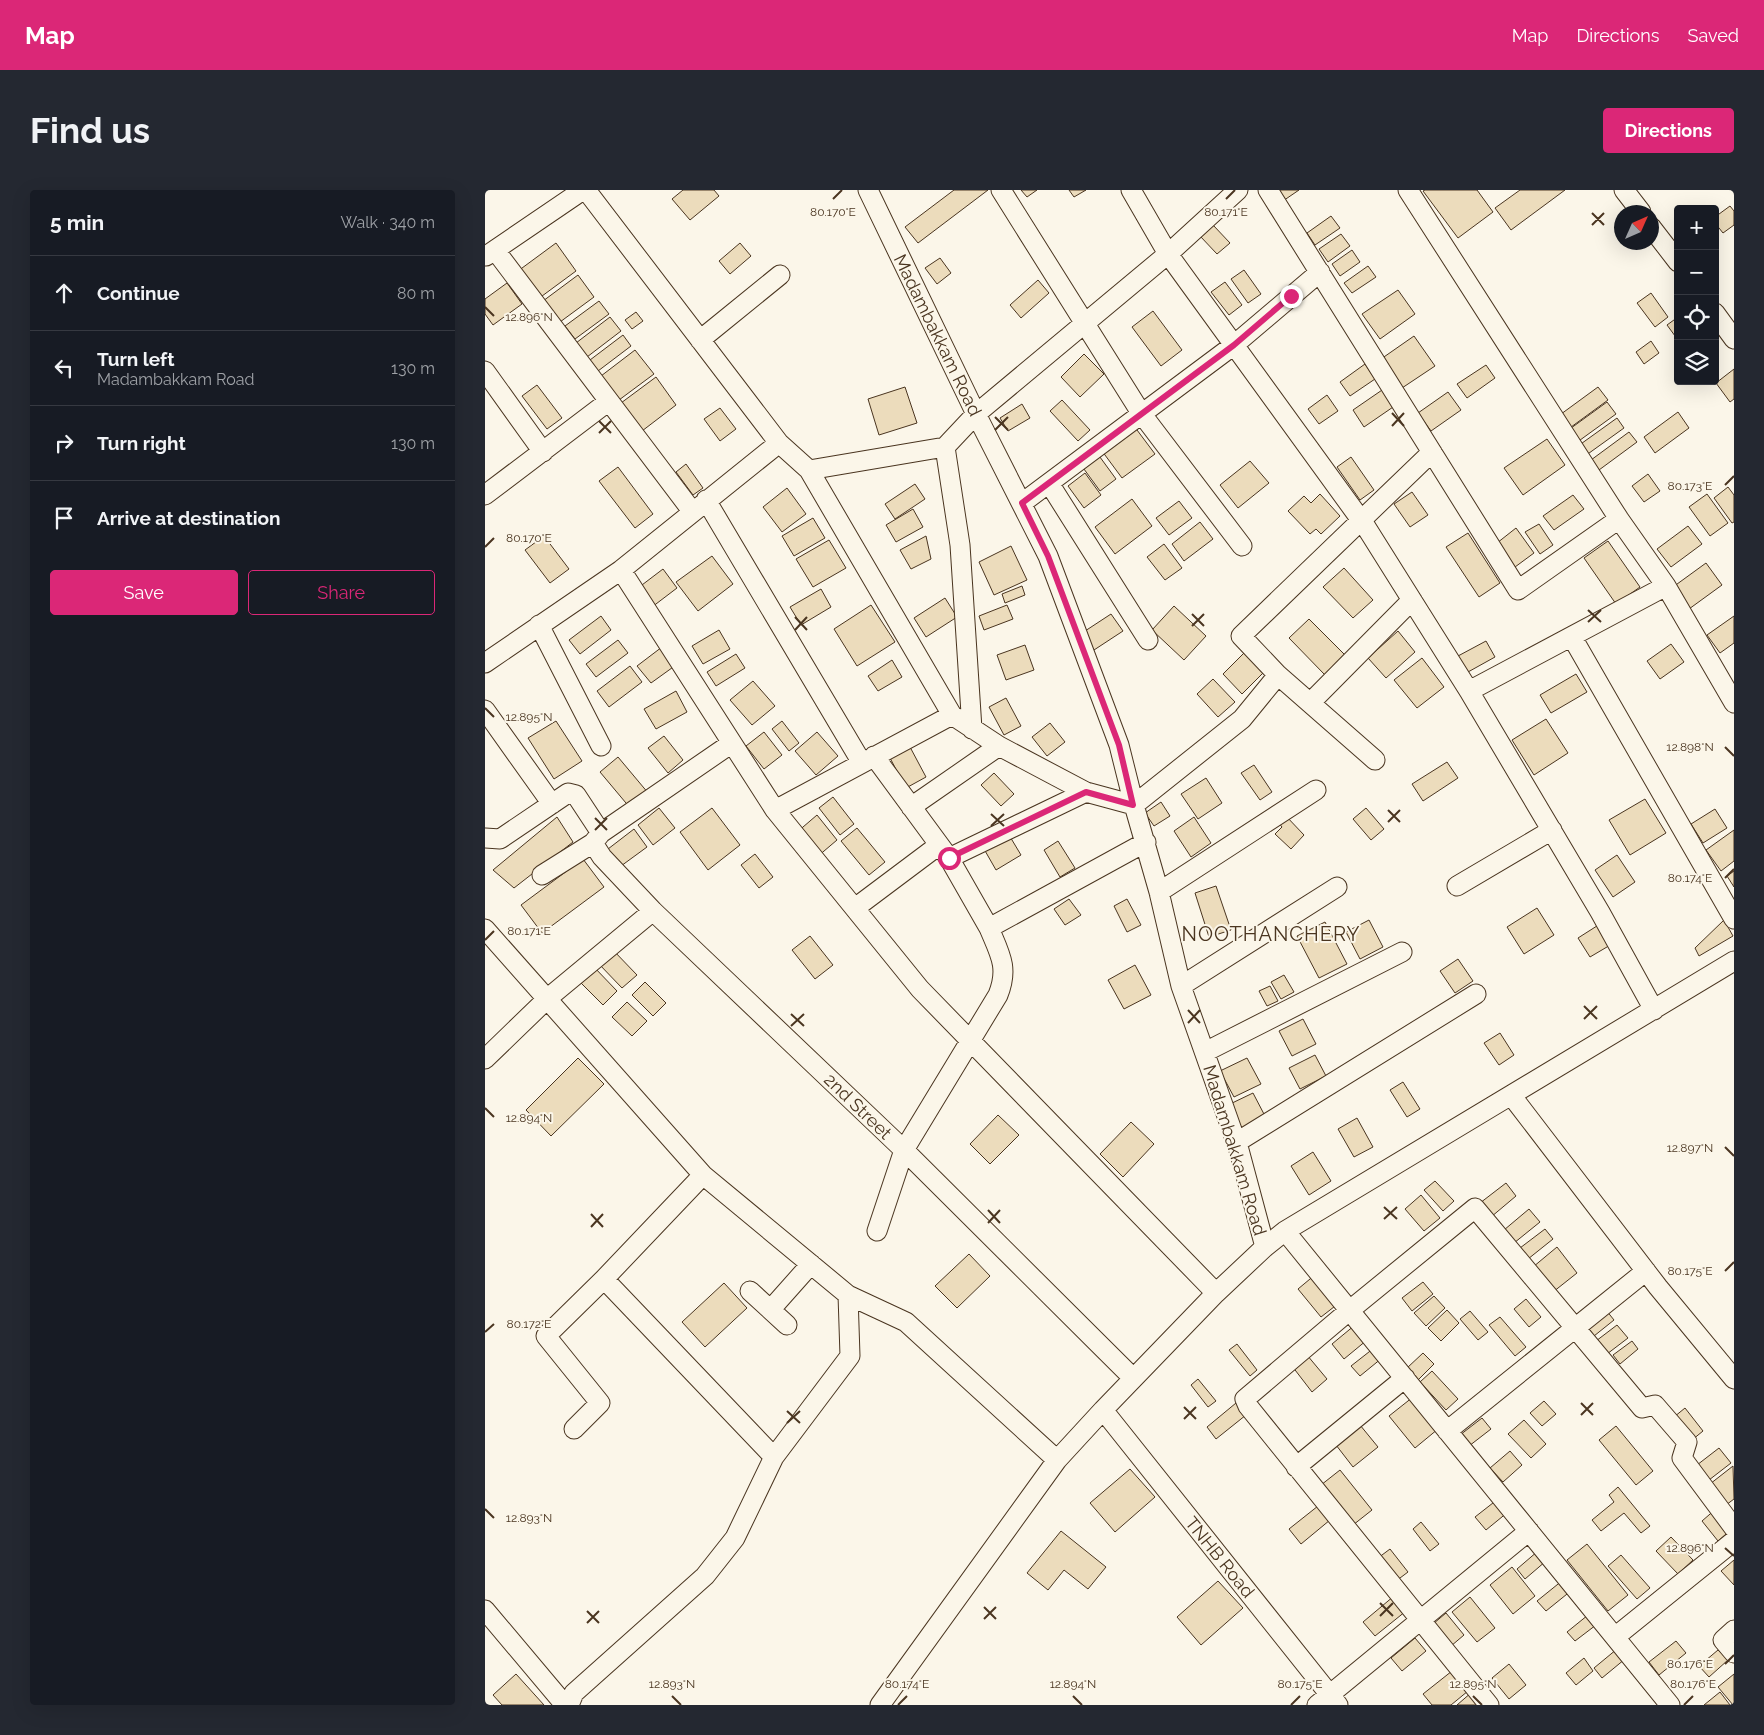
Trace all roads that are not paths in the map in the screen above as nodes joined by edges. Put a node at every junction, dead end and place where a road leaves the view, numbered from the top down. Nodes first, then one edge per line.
1 (585, 190) edge
2 (868, 190) edge
3 (1001, 190) edge
4 (1131, 190) edge
5 (1238, 190) edge
6 (1268, 190) edge
7 (1408, 190) edge
8 (1624, 190) edge
9 (1636, 205) edge
10 (1659, 237) edge
11 (490, 254) edge
12 (1168, 254) junction
13 (1674, 257) edge
14 (1320, 272) junction
15 (780, 275) dead end
16 (1719, 318) edge
17 (1085, 323) junction
18 (1734, 339) edge
19 (700, 340) junction
20 (1234, 345) junction
21 (485, 371) edge
22 (609, 401) junction
23 (1141, 413) junction
24 (976, 414) junction
25 (779, 443) junction
26 (945, 447) junction
27 (543, 452) junction
28 (1432, 452) junction
29 (809, 470) junction
30 (1049, 483) junction
31 (485, 495) edge
32 (1022, 503) junction
33 (699, 506) junction
34 (1619, 519) junction
35 (1362, 521) junction
36 (1242, 546) dead end
37 (621, 570) junction
38 (1666, 586) junction
39 (1412, 600) junction
40 (539, 626) junction
41 (1572, 637) junction
42 (1148, 640) dead end
43 (485, 662) edge
44 (1278, 676) junction
45 (1469, 692) junction
46 (1734, 702) edge
47 (1310, 703) junction
48 (485, 710) edge
49 (952, 715) junction
50 (972, 729) junction
51 (732, 743) junction
52 (601, 746) dead end
53 (999, 746) junction
54 (868, 760) junction
55 (1375, 760) dead end
56 (1316, 790) dead end
57 (1086, 792) junction
58 (552, 804) junction
59 (1133, 805) junction
60 (911, 806) junction
61 (775, 810) junction
62 (1552, 830) junction
63 (485, 838) edge
64 (597, 838) junction
65 (1146, 842) junction
66 (944, 852) junction
67 (541, 875) dead end
68 (1337, 886) dead end
69 (1457, 886) dead end
70 (1159, 892) junction
71 (855, 908) junction
72 (653, 911) junction
73 (1734, 919) edge
74 (989, 928) junction
75 (485, 929) edge
76 (1402, 952) dead end
77 (1734, 961) edge
78 (1181, 986) junction
79 (1476, 994) dead end
80 (548, 998) junction
81 (1654, 1010) junction
82 (970, 1042) junction
83 (1205, 1052) junction
84 (485, 1059) edge
85 (1511, 1095) junction
86 (1237, 1142) junction
87 (904, 1150) junction
88 (703, 1174) junction
89 (877, 1231) dead end
90 (1285, 1231) junction
91 (1265, 1247) junction
92 (811, 1264) junction
93 (1646, 1271) junction
94 (604, 1279) junction
95 (750, 1292) dead end
96 (1216, 1293) junction
97 (848, 1295) junction
98 (771, 1309) junction
99 (1350, 1310) junction
100 (787, 1325) dead end
101 (1575, 1329) junction
102 (1133, 1378) junction
103 (1405, 1378) junction
104 (1734, 1380) edge
105 (1103, 1410) junction
106 (574, 1429) dead end
107 (1447, 1431) junction
108 (774, 1457) junction
109 (1057, 1460) junction
110 (1296, 1467) junction
111 (1734, 1528) edge
112 (1529, 1531) junction
113 (1734, 1541) edge
114 (485, 1610) edge
115 (1420, 1620) junction
116 (1734, 1630) edge
117 (1615, 1637) junction
118 (1734, 1653) edge
119 (1328, 1701) edge
120 (565, 1705) edge
121 (569, 1705) edge
122 (880, 1705) edge
123 (1489, 1705) edge
124 (1670, 1705) edge

1 - 11 street
1 - 19 street
2 - 24 street, Madambakkam Road
3 - 17 street
4 - 12 street
5 - 12 street
6 - 14 street
7 - 34 street
8 - 9 street
10 - 13 street
11 - 22 street
12 - 17 street
12 - 20 street
14 - 20 street
14 - 28 street
15 - 19 street
16 - 18 street
17 - 23 street
17 - 24 street
19 - 25 street
20 - 23 street
20 - 35 street
21 - 27 street
22 - 27 street
22 - 33 street
23 - 30 street
23 - 36 street
24 - 26 street
24 - 32 street, Madambakkam Road
25 - 29 street
25 - 33 street
26 - 29 street
26 - 50 street
27 - 31 street
28 - 34 street
28 - 35 street
29 - 49 street
30 - 32 street
30 - 42 street
32 - 59 street, Madambakkam Road
33 - 37 street
33 - 54 street
34 - 38 street
35 - 39 street
35 - 44 street
37 - 40 street
37 - 51 street
38 - 41 street
38 - 46 street
39 - 45 street
39 - 47 street
40 - 43 street
40 - 52 street
41 - 45 street
41 - 73 street
44 - 47 street
44 - 59 street
45 - 62 street
47 - 55 street
48 - 58 street
49 - 50 street
49 - 54 street
50 - 53 street
51 - 61 street
51 - 64 street
53 - 57 street
53 - 60 street
54 - 60 street
54 - 61 street
56 - 70 street
57 - 59 street
57 - 66 street
58 - 63 street
58 - 64 street, 2nd Street
59 - 65 street, Madambakkam Road
60 - 66 street
61 - 71 street
62 - 69 street
62 - 81 street
64 - 67 street
64 - 72 street, 2nd Street
65 - 70 street, Madambakkam Road
65 - 74 street
66 - 71 street
66 - 74 street
68 - 78 street
70 - 78 street, Madambakkam Road
71 - 82 street
72 - 80 street
72 - 87 street, 2nd Street
74 - 82 street
75 - 80 street
76 - 83 street
77 - 81 street
78 - 83 street, Madambakkam Road
79 - 86 street
80 - 84 street
80 - 88 street
81 - 85 street
82 - 87 street
82 - 96 street
83 - 86 street, Madambakkam Road
85 - 90 street
85 - 93 street
86 - 91 street, Madambakkam Road
87 - 89 street
87 - 102 street, 2nd Street
88 - 92 street
88 - 94 street
90 - 91 street
90 - 99 street
91 - 96 street
92 - 97 street
92 - 98 street
93 - 101 street
93 - 104 street
94 - 106 street
94 - 108 street
95 - 98 street
96 - 102 street
97 - 108 street
97 - 109 street
98 - 100 street
99 - 101 street
99 - 103 street
99 - 110 street
101 - 107 street
101 - 111 street
102 - 105 street
103 - 107 street
103 - 110 street
105 - 109 street
105 - 119 street, TNHB Road
107 - 112 street
108 - 121 street
109 - 122 street
110 - 115 street
112 - 115 street
112 - 117 street
113 - 117 street
114 - 120 street
115 - 119 street
115 - 123 street
116 - 118 street
117 - 124 street

